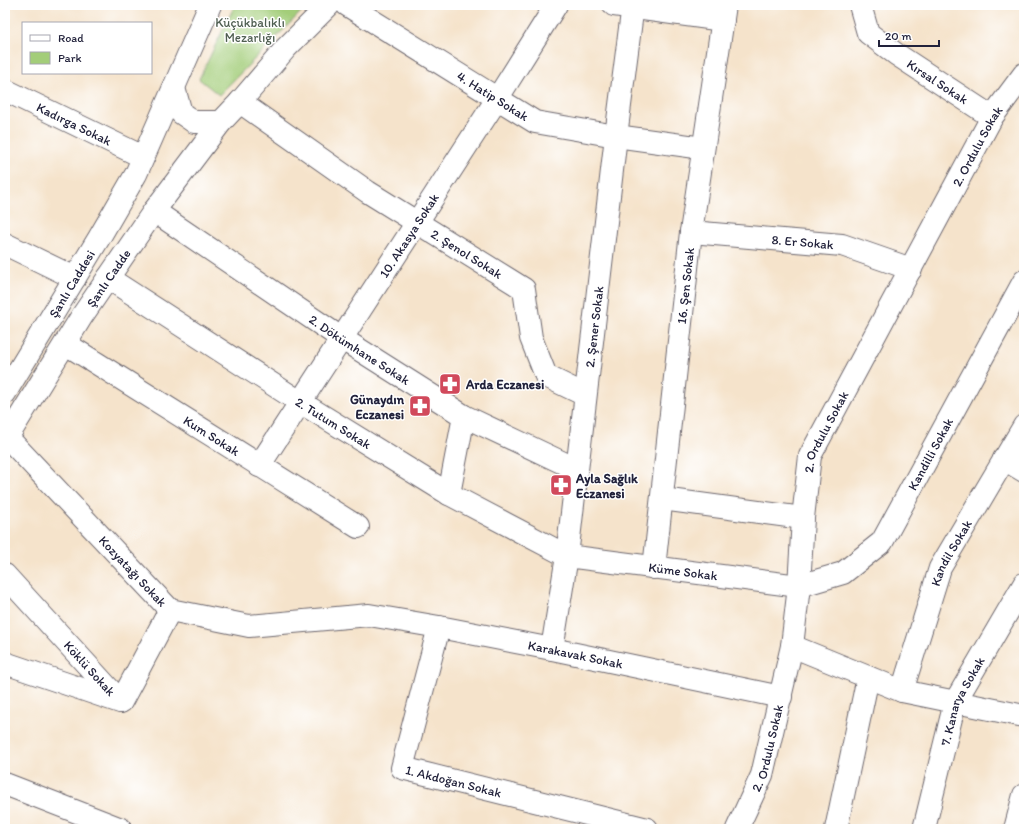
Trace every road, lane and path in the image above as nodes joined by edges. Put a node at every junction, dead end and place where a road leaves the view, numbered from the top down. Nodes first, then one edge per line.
1 (329, 5) edge
2 (347, 5) edge
3 (556, 5) edge
4 (860, 5) edge
5 (207, 6) edge
6 (627, 6) edge
7 (724, 13) edge
8 (1024, 74) edge
9 (174, 88) junction
10 (5, 90) edge
11 (497, 99) junction
12 (240, 102) junction
13 (992, 117) junction
14 (221, 122) junction
15 (616, 136) junction
16 (703, 148) junction
17 (139, 165) junction
18 (154, 210) junction
19 (416, 222) junction
20 (691, 232) junction
21 (5, 244) edge
22 (911, 269) junction
23 (75, 278) junction
24 (108, 278) junction
25 (1024, 281) edge
26 (341, 338) junction
27 (66, 344) junction
28 (5, 393) edge
29 (585, 395) junction
30 (300, 402) junction
31 (464, 416) junction
32 (1024, 426) edge
33 (6, 439) edge
34 (1004, 459) junction
35 (259, 466) junction
36 (576, 469) junction
37 (1024, 471) edge
38 (449, 494) junction
39 (662, 499) junction
40 (803, 518) junction
41 (358, 527) dead end
42 (567, 556) junction
43 (654, 568) junction
44 (5, 575) edge
45 (1024, 584) edge
46 (799, 586) junction
47 (170, 610) junction
48 (369, 614) joint
49 (439, 627) junction
50 (792, 646) junction
51 (552, 649) junction
52 (5, 663) edge
53 (868, 677) junction
54 (902, 691) junction
55 (781, 697) junction
56 (121, 702) junction
57 (955, 702) junction
58 (1024, 716) edge
59 (5, 784) edge
60 (1024, 795) edge
61 (121, 829) edge
62 (647, 829) edge
63 (737, 829) edge
64 (836, 829) edge
65 (924, 829) edge
66 (1015, 829) edge

1 - 12 street, Şanlı Cadde
2 - 11 street, 4. Hatip Sokak
3 - 11 street, 10. Akasya Sokak
4 - 13 street, Kırsal Sokak
5 - 9 street
6 - 7 street
6 - 15 street, 2. Şener Sokak
7 - 16 street, 16. Şen Sokak
8 - 13 street, 2. Ordulu Sokak
9 - 14 street
9 - 17 street
10 - 17 street, Kadırga Sokak
11 - 15 street, 4. Hatip Sokak
11 - 19 street, 10. Akasya Sokak
12 - 14 street, Şanlı Cadde
12 - 19 street, 2. Şenol Sokak
13 - 22 street, 2. Ordulu Sokak
14 - 18 street, Şanlı Cadde
15 - 16 street, 4. Hatip Sokak
15 - 29 street, 2. Şener Sokak
16 - 20 street, 16. Şen Sokak
17 - 23 street, Şanlı Caddesi
18 - 24 street, Şanlı Cadde
18 - 26 street, 2. Dökümhane Sokak
19 - 26 street, 10. Akasya Sokak
19 - 29 street, 2. Şenol Sokak
20 - 22 street, 8. Er Sokak
20 - 39 street, 16. Şen Sokak
21 - 23 street
22 - 40 street, 2. Ordulu Sokak
23 - 28 street, Şanlı Caddesi
24 - 27 street, Şanlı Cadde
24 - 30 street, 2. Tutum Sokak
25 - 46 street, Kandilli Sokak
26 - 30 street, 10. Akasya Sokak
26 - 31 street, 2. Dökümhane Sokak
27 - 33 street, Şanlı Cadde
27 - 35 street, Kum Sokak
29 - 36 street, 2. Şener Sokak
30 - 35 street, 10. Akasya Sokak
30 - 38 street, 2. Tutum Sokak
31 - 36 street, 2. Dökümhane Sokak
31 - 38 street
32 - 34 street, Kandil Sokak
33 - 47 street, Kozyatağı Sokak
34 - 37 street
34 - 54 street, Kandil Sokak
35 - 41 street, Kum Sokak
36 - 42 street, 2. Şener Sokak
38 - 42 street, 2. Tutum Sokak
39 - 40 street
39 - 43 street, 16. Şen Sokak
40 - 46 street, 2. Ordulu Sokak
42 - 43 street, Küme Sokak
42 - 51 street, 2. Şener Sokak
43 - 46 street, Küme Sokak
44 - 56 street, Köklü Sokak
45 - 57 street, 7. Kanarya Sokak
46 - 50 street, 2. Ordulu Sokak
47 - 48 street, Kozyatağı Sokak
47 - 56 street, Köklü Sokak
48 - 49 street, Karakavak Sokak
49 - 51 street, Karakavak Sokak
49 - 62 street, 1. Akdoğan Sokak
50 - 53 street
50 - 55 street, 2. Ordulu Sokak
51 - 55 street, Karakavak Sokak
52 - 56 street
53 - 54 street
53 - 64 street
54 - 57 street
55 - 63 street, 2. Ordulu Sokak
57 - 58 street
57 - 65 street, 7. Kanarya Sokak
59 - 61 street
60 - 66 street

